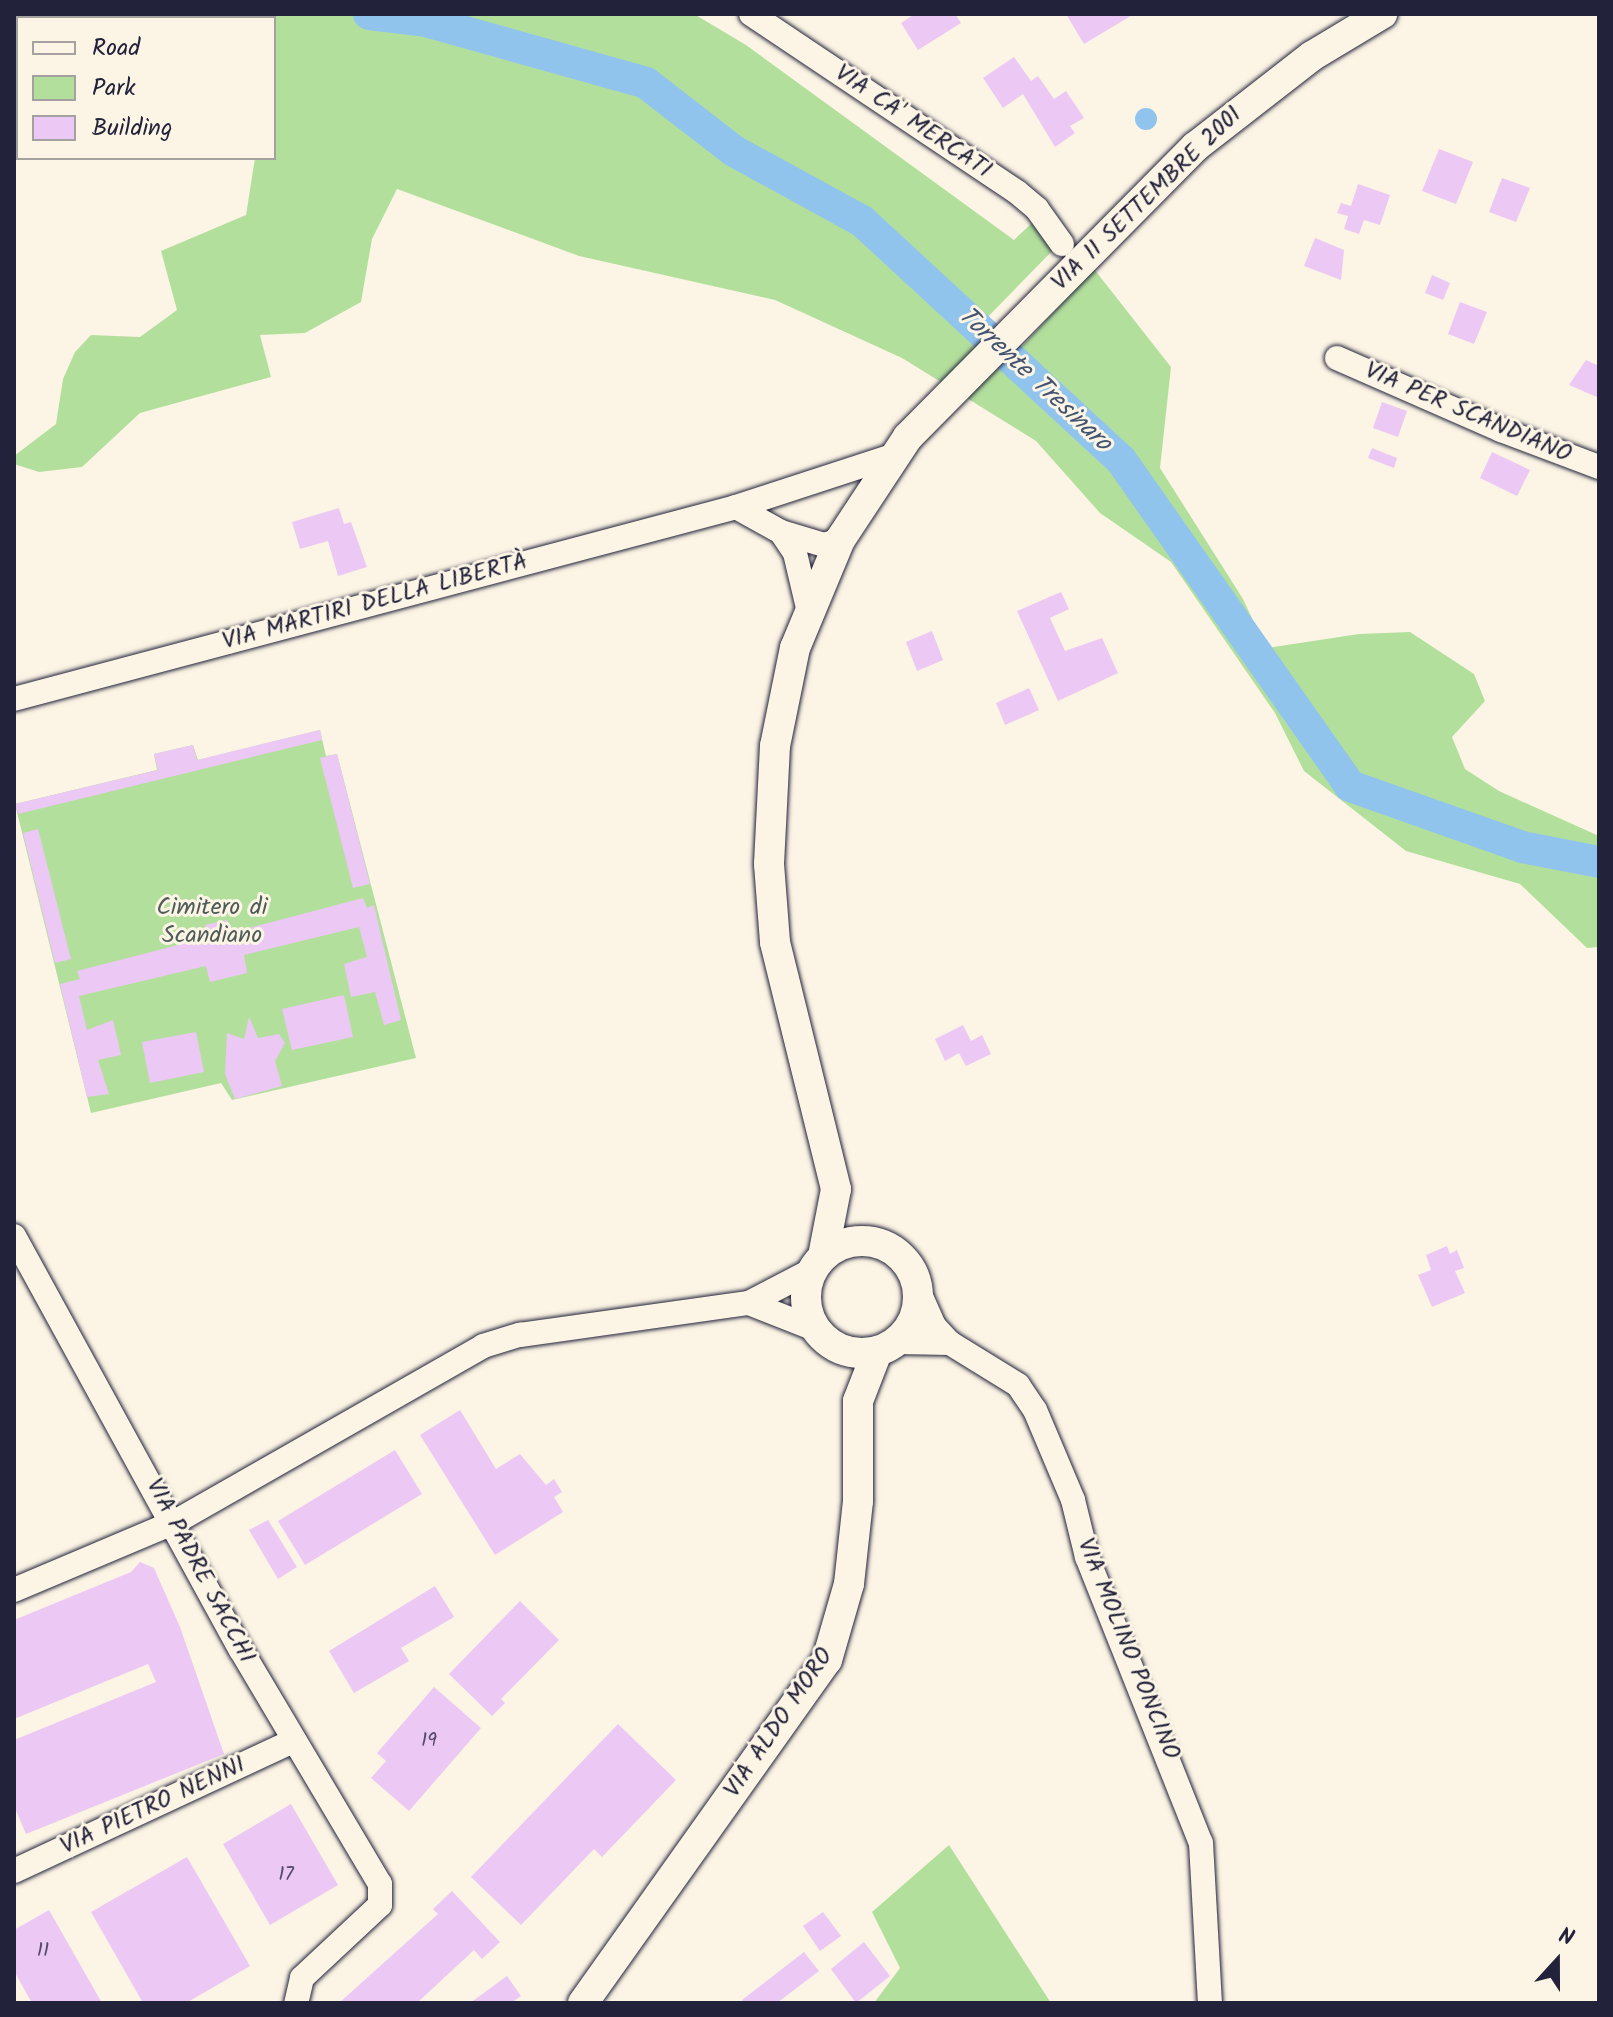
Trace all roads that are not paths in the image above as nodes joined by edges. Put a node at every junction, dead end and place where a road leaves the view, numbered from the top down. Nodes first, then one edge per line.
1 (751, 14) edge
2 (1382, 14) edge
3 (1072, 253) junction
4 (1337, 358) dead end
5 (892, 456) junction
6 (1599, 467) edge
7 (736, 507) junction
8 (781, 532) junction
9 (840, 540) junction
10 (809, 612) junction
11 (14, 699) edge
12 (836, 1189) junction
13 (14, 1236) edge
14 (873, 1242) junction
15 (818, 1263) junction
16 (919, 1292) junction
17 (749, 1303) junction
18 (820, 1335) junction
19 (950, 1343) junction
20 (887, 1347) junction
21 (858, 1401) junction
22 (175, 1522) junction
23 (14, 1590) edge
24 (293, 1741) junction
25 (14, 1871) edge
26 (292, 2000) edge
27 (583, 2003) edge
28 (1210, 2003) edge

1 - 3 street, VIA CA' MERCATI
2 - 3 main road, VIA 11 SETTEMBRE 2001
3 - 5 main road, VIA 11 SETTEMBRE 2001
4 - 6 street, VIA PER SCANDIANO
5 - 7 street, VIA MARTIRI DELLA LIBERTÀ
5 - 9 main road, VIA 11 SETTEMBRE 2001
7 - 8 street
7 - 11 street, VIA MARTIRI DELLA LIBERTÀ
8 - 9 street
8 - 10 street
9 - 10 main road, VIA 11 SETTEMBRE 2001
10 - 12 main road, VIA 11 SETTEMBRE 2001
12 - 14 main road
12 - 15 main road
13 - 22 street, VIA PADRE SACCHI
14 - 15 main road
14 - 16 main road
15 - 17 street
15 - 18 main road
16 - 19 street, VIA MOLINO PONCINO
16 - 20 main road
17 - 18 street
17 - 22 street
18 - 20 main road
18 - 21 main road, VIA ALDO MORO
19 - 20 street
19 - 28 street, VIA MOLINO PONCINO
20 - 21 main road, VIA ALDO MORO
21 - 27 main road, VIA ALDO MORO
22 - 23 street
22 - 24 street, VIA PADRE SACCHI
24 - 25 street, VIA PIETRO NENNI
24 - 26 street, VIA PADRE SACCHI

